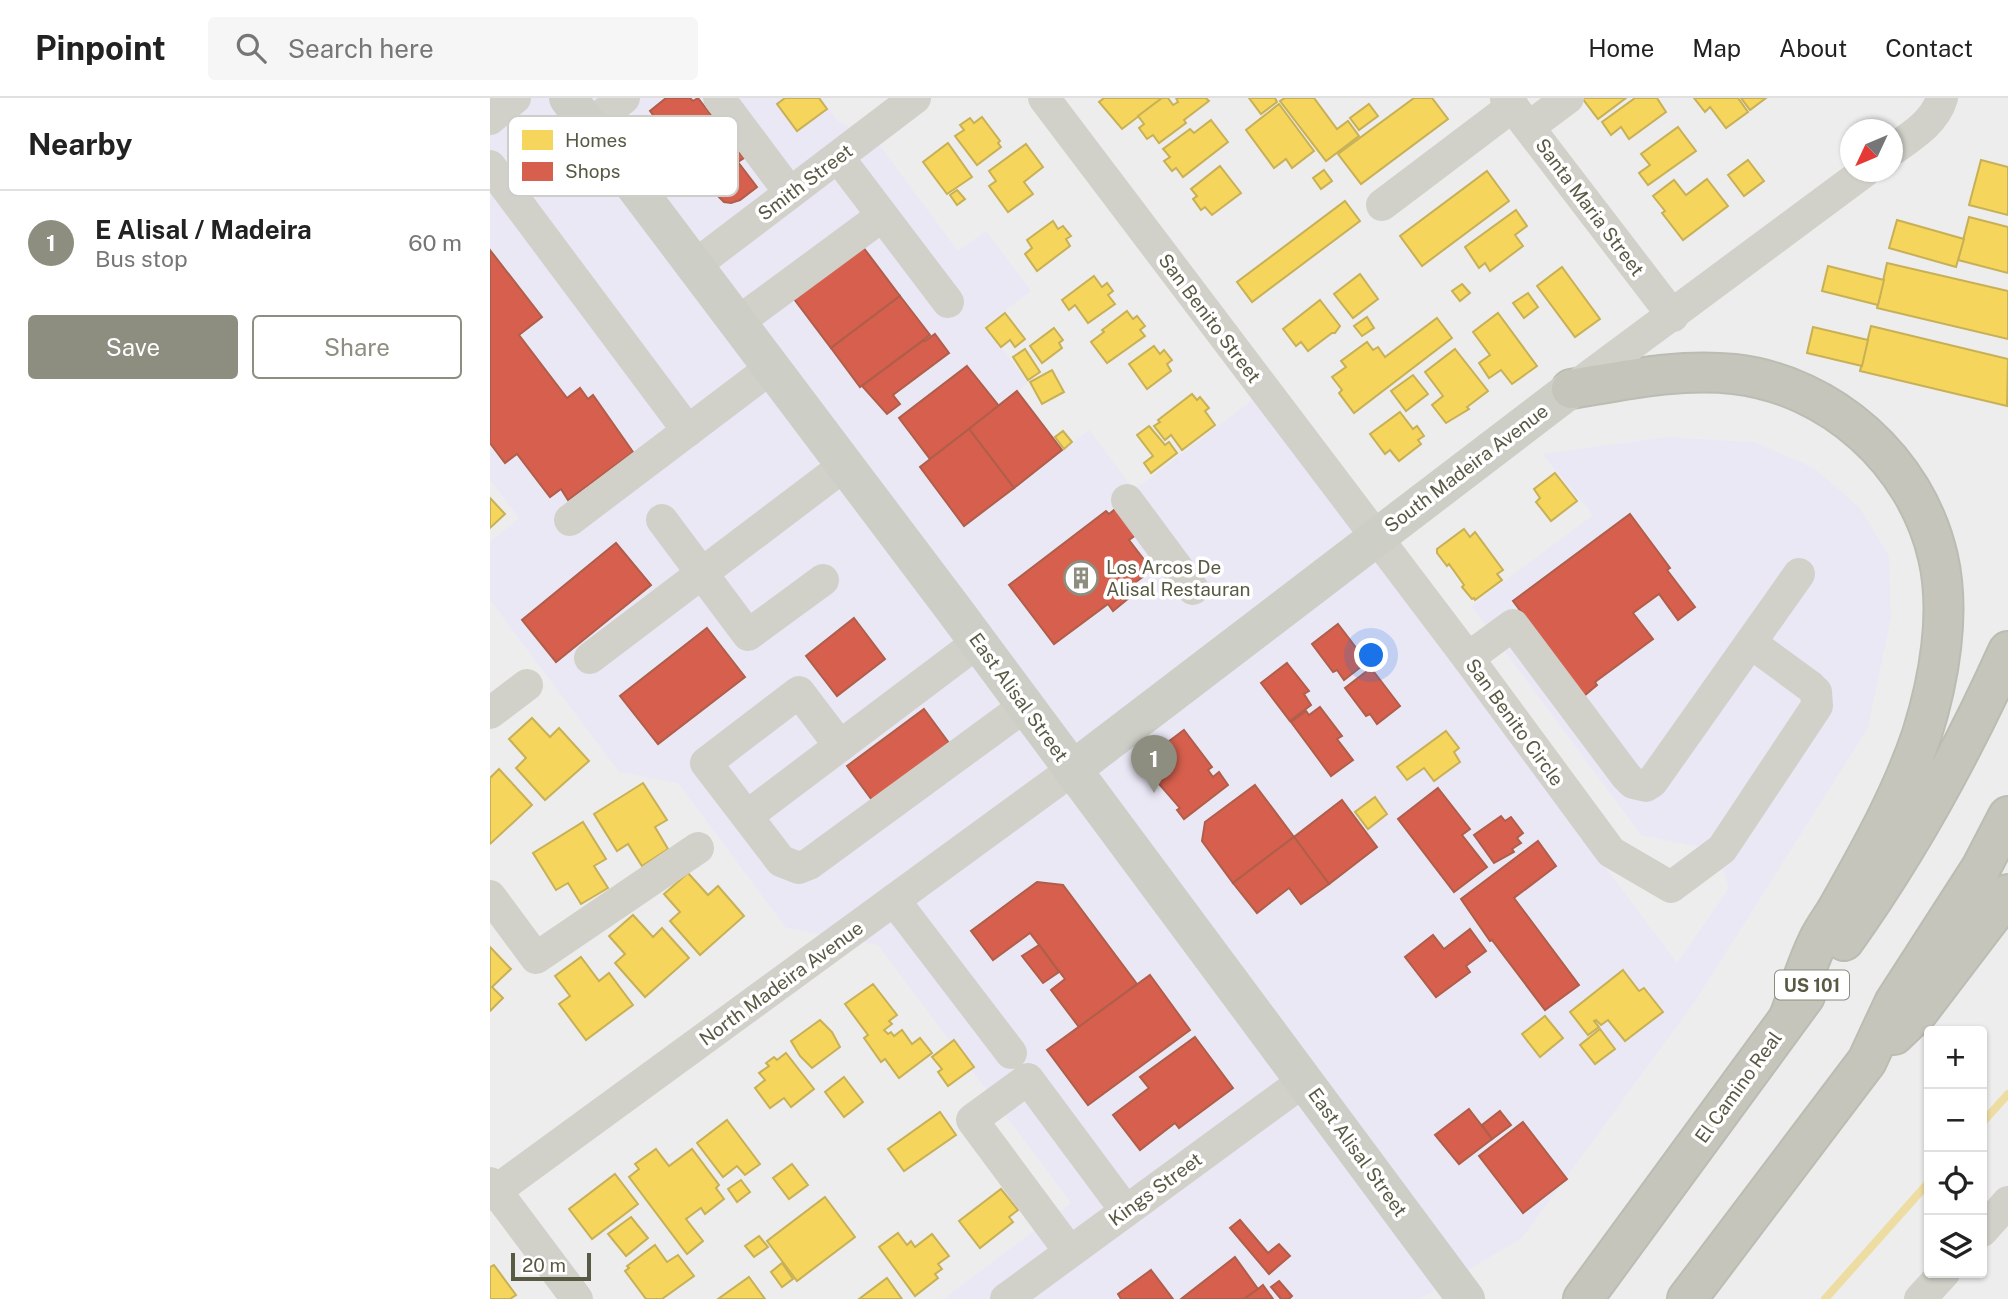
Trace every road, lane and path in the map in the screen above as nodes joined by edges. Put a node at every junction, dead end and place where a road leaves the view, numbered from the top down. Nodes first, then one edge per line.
1 (515, 98) edge
2 (624, 98) edge
3 (719, 98) edge
4 (915, 98) edge
5 (1044, 98) edge
6 (1568, 98) edge
7 (1942, 98) edge
8 (1516, 110) edge
9 (579, 111) edge
10 (732, 116) edge
11 (490, 119) edge
12 (738, 123) edge
13 (1903, 141) edge
14 (838, 157) junction
15 (490, 166) edge
16 (1851, 182) edge
17 (508, 190) edge
18 (790, 193) junction
19 (512, 196) edge
20 (642, 196) edge
21 (1382, 205) dead end
22 (882, 216) junction
23 (694, 266) junction
24 (948, 302) dead end
25 (1673, 316) junction
26 (738, 322) junction
27 (772, 367) junction
28 (1571, 389) junction
29 (688, 431) junction
30 (845, 465) junction
31 (1127, 500) dead end
32 (570, 520) dead end
33 (662, 520) dead end
34 (1375, 537) junction
35 (701, 572) junction
36 (1799, 574) dead end
37 (823, 580) dead end
38 (1193, 589) dead end
39 (978, 642) junction
40 (1751, 643) junction
41 (2008, 651) edge
42 (590, 658) dead end
43 (1468, 659) junction
44 (527, 685) dead end
45 (1025, 706) junction
46 (490, 713) edge
47 (841, 746) junction
48 (1072, 770) junction
49 (747, 816) junction
50 (2008, 816) edge
51 (698, 848) dead end
52 (2008, 894) edge
53 (490, 896) edge
54 (894, 900) junction
55 (1789, 1017) junction
56 (1011, 1053) dead end
57 (1867, 1061) junction
58 (1305, 1080) junction
59 (492, 1190) edge
60 (2008, 1202) edge
61 (1126, 1211) junction
62 (1987, 1225) edge
63 (1070, 1252) junction
64 (1465, 1298) edge
65 (577, 1299) edge
66 (1006, 1299) edge
67 (1583, 1299) edge
68 (1687, 1299) edge

1 - 11 street
2 - 9 street
3 - 10 street
4 - 14 street, Smith Street
5 - 34 street, San Benito Street
6 - 8 street
7 - 13 street
8 - 21 street
8 - 25 street, Santa Maria Street
12 - 18 street
14 - 18 street, Smith Street
14 - 22 street
15 - 17 street
16 - 25 street, South Madeira Avenue
18 - 23 street, Smith Street
19 - 29 street
20 - 23 main road, East Alisal Street
22 - 24 street
22 - 26 street
23 - 26 main road, East Alisal Street
25 - 28 street, South Madeira Avenue
26 - 27 main road, East Alisal Street
27 - 29 street
27 - 30 main road, East Alisal Street
28 - 34 main road, South Madeira Avenue
28 - 55 highway
29 - 32 street
30 - 35 street
30 - 39 main road, East Alisal Street
31 - 38 street
33 - 35 street
34 - 43 street, San Benito Circle
34 - 48 main road, South Madeira Avenue
35 - 37 street
35 - 42 street
36 - 40 street
39 - 45 main road, East Alisal Street
39 - 47 street
40 - 43 street
40 - 43 street, San Benito Circle
41 - 55 highway, El Camino Real / US 101
44 - 46 street
45 - 48 main road, East Alisal Street
45 - 49 street
47 - 49 street
47 - 49 street
48 - 54 street, North Madeira Avenue
48 - 58 main road, East Alisal Street
50 - 57 highway
51 - 53 street
52 - 57 highway
54 - 56 street
54 - 59 street, North Madeira Avenue
55 - 67 highway, El Camino Real / US 101
57 - 68 highway
58 - 61 street, Kings Street
58 - 64 main road, East Alisal Street
59 - 65 street
60 - 62 street
61 - 63 street, Kings Street
61 - 63 street
63 - 66 street, Kings Street

